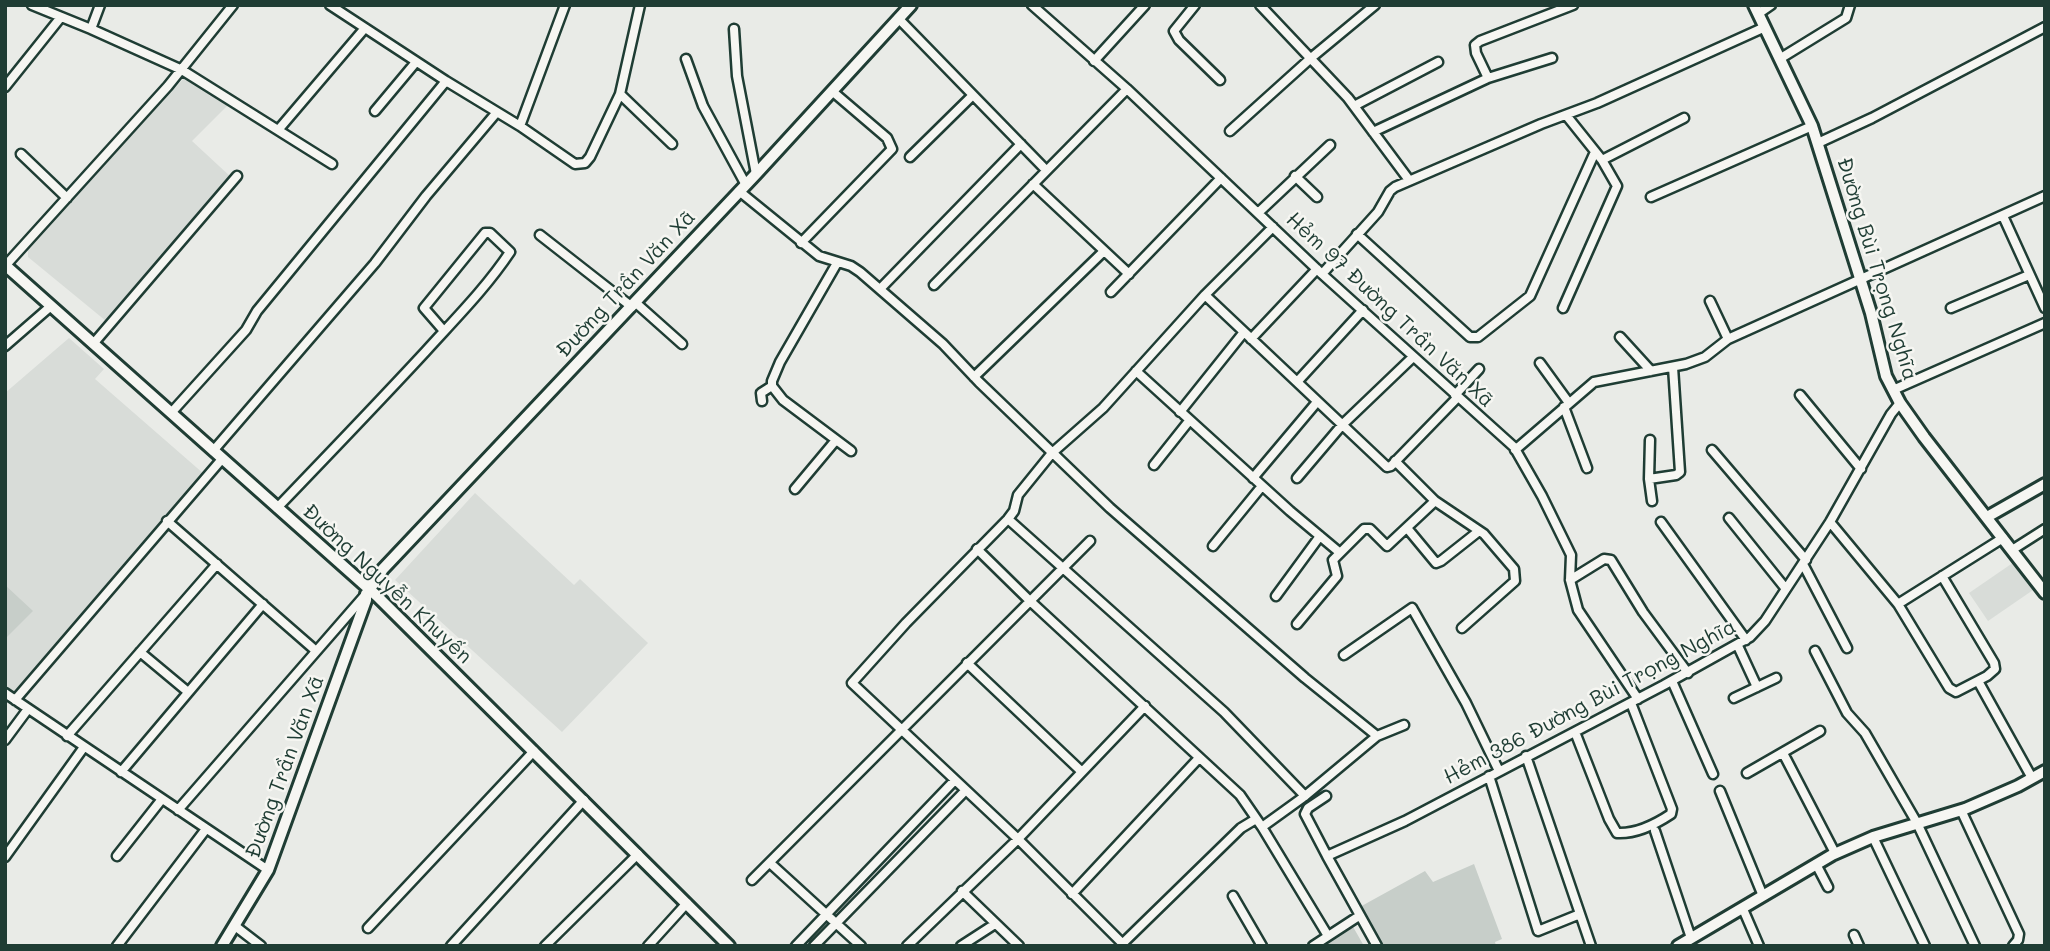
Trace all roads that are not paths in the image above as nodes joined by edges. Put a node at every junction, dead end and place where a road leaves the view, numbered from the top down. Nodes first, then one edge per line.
1 (32, 5) edge
2 (100, 5) edge
3 (233, 5) edge
4 (330, 5) edge
5 (565, 5) edge
6 (640, 5) edge
7 (911, 5) edge
8 (1032, 5) edge
9 (1145, 5) edge
10 (1195, 5) edge
11 (1260, 5) edge
12 (1375, 5) edge
13 (1573, 5) edge
14 (1771, 5) edge
15 (1850, 5) edge
16 (1756, 10) edge
17 (61, 17) junction
18 (898, 18) junction
19 (1765, 27) junction
20 (2045, 27) edge
21 (365, 28) junction
22 (91, 29) junction
23 (734, 29) dead end
24 (1311, 58) junction
25 (1552, 58) dead end
26 (1781, 58) junction
27 (686, 59) dead end
28 (1094, 61) junction
29 (416, 62) junction
30 (1438, 62) dead end
31 (182, 70) junction
32 (1488, 78) junction
33 (1220, 80) dead end
34 (446, 81) junction
35 (5, 87) edge
36 (1127, 89) junction
37 (832, 91) junction
38 (620, 94) junction
39 (973, 95) junction
40 (1354, 106) junction
41 (375, 111) dead end
42 (497, 112) junction
43 (1566, 115) junction
44 (1685, 118) dead end
45 (1812, 125) junction
46 (520, 126) junction
47 (279, 129) junction
48 (1230, 131) dead end
49 (1373, 132) junction
50 (1818, 143) junction
51 (672, 144) dead end
52 (1021, 144) junction
53 (1330, 145) dead end
54 (1595, 152) junction
55 (21, 154) dead end
56 (910, 157) dead end
57 (1602, 160) junction
58 (332, 164) dead end
59 (1046, 170) junction
60 (757, 174) junction
61 (237, 176) dead end
62 (1295, 176) junction
63 (1221, 178) junction
64 (1409, 180) junction
65 (1033, 184) junction
66 (742, 188) junction
67 (2045, 196) edge
68 (1317, 197) dead end
69 (1651, 197) dead end
70 (66, 198) junction
71 (1258, 213) junction
72 (2003, 216) junction
73 (1273, 227) junction
74 (1357, 234) junction
75 (540, 235) dead end
76 (801, 243) junction
77 (1104, 251) junction
78 (837, 263) junction
79 (6, 265) edge
80 (1320, 271) junction
81 (1129, 274) junction
82 (2029, 275) junction
83 (1860, 280) junction
84 (934, 285) dead end
85 (880, 289) junction
86 (1111, 292) dead end
87 (1205, 295) junction
88 (1710, 301) dead end
89 (634, 305) junction
90 (51, 306) junction
91 (1563, 308) dead end
92 (1951, 308) dead end
93 (2045, 308) edge
94 (1363, 310) junction
95 (2045, 323) edge
96 (444, 331) junction
97 (1244, 332) junction
98 (1620, 337) dead end
99 (1728, 339) junction
100 (1251, 340) junction
101 (93, 344) junction
102 (682, 344) dead end
103 (5, 346) edge
104 (1413, 357) junction
105 (1540, 363) dead end
106 (1673, 367) junction
107 (1479, 369) dead end
108 (1136, 371) junction
109 (1651, 371) junction
110 (974, 377) junction
111 (1297, 382) junction
112 (772, 386) junction
113 (1893, 390) junction
114 (759, 394) dead end
115 (1800, 395) dead end
116 (1457, 396) junction
117 (1317, 402) junction
118 (1900, 403) junction
119 (1566, 405) junction
120 (1180, 412) junction
121 (171, 413) junction
122 (1189, 421) junction
123 (1342, 425) junction
124 (836, 440) junction
125 (1650, 440) dead end
126 (1515, 450) junction
127 (1712, 450) dead end
128 (213, 451) junction
129 (851, 451) dead end
130 (1052, 453) junction
131 (222, 459) junction
132 (1395, 461) junction
133 (1154, 466) dead end
134 (1587, 468) dead end
135 (1861, 469) junction
136 (1253, 478) junction
137 (1297, 478) dead end
138 (1649, 479) junction
139 (2045, 484) edge
140 (1262, 486) junction
141 (795, 489) dead end
142 (1435, 500) junction
143 (1652, 501) dead end
144 (278, 508) junction
145 (1987, 517) junction
146 (1729, 518) dead end
147 (1008, 519) junction
148 (167, 521) junction
149 (1661, 522) dead end
150 (1830, 522) junction
151 (1407, 528) junction
152 (2045, 529) edge
153 (1479, 531) junction
154 (1320, 536) junction
155 (2003, 538) junction
156 (1090, 541) dead end
157 (1213, 545) dead end
158 (977, 549) junction
159 (2012, 550) junction
160 (1339, 552) junction
161 (1805, 562) junction
162 (217, 564) junction
163 (1061, 568) junction
164 (1942, 576) junction
165 (1570, 580) junction
166 (1786, 589) junction
167 (368, 592) junction
168 (2045, 593) edge
169 (1276, 596) dead end
170 (1029, 600) junction
171 (262, 604) junction
172 (1898, 604) junction
173 (1297, 624) dead end
174 (1462, 628) dead end
175 (1746, 640) junction
176 (1738, 646) junction
177 (1847, 648) dead end
178 (315, 650) junction
179 (1815, 651) dead end
180 (140, 652) junction
181 (1344, 654) dead end
182 (967, 663) junction
183 (1688, 673) junction
184 (1776, 678) dead end
185 (1672, 681) junction
186 (1978, 681) junction
187 (1757, 687) junction
188 (188, 692) junction
189 (5, 693) edge
190 (1734, 698) dead end
191 (15, 700) junction
192 (1634, 701) junction
193 (1145, 706) junction
194 (28, 709) junction
195 (1404, 726) dead end
196 (901, 730) junction
197 (1820, 731) dead end
198 (1576, 732) junction
199 (67, 736) junction
200 (1377, 736) junction
201 (5, 740) edge
202 (84, 747) junction
203 (534, 751) junction
204 (1783, 753) junction
205 (1525, 757) junction
206 (1199, 758) junction
207 (1081, 771) junction
208 (1499, 771) junction
209 (2045, 771) edge
210 (121, 772) junction
211 (1747, 773) dead end
212 (1713, 774) dead end
213 (1489, 776) junction
214 (2032, 778) junction
215 (954, 781) junction
216 (965, 791) junction
217 (1720, 791) dead end
218 (1305, 796) junction
219 (1325, 796) dead end
220 (162, 799) junction
221 (584, 800) junction
222 (178, 810) junction
223 (1961, 810) junction
224 (1256, 818) junction
225 (1917, 823) junction
226 (1262, 827) junction
227 (206, 829) junction
228 (1655, 831) dead end
229 (1873, 837) junction
230 (1018, 839) junction
231 (1835, 853) junction
232 (638, 854) junction
233 (117, 856) dead end
234 (1327, 856) junction
235 (5, 857) edge
236 (770, 863) junction
237 (1816, 864) junction
238 (268, 870) junction
239 (752, 880) dead end
240 (1828, 887) dead end
241 (962, 891) junction
242 (1072, 894) junction
243 (1233, 896) dead end
244 (1763, 897) junction
245 (687, 903) junction
246 (1743, 909) junction
247 (1580, 914) junction
248 (828, 915) junction
249 (1359, 916) junction
250 (836, 923) junction
251 (996, 923) junction
252 (235, 926) junction
253 (368, 928) dead end
254 (1854, 935) dead end
255 (1328, 936) junction
256 (1691, 938) junction
257 (1121, 945) edge
258 (117, 946) edge
259 (222, 946) edge
260 (261, 946) edge
261 (451, 946) edge
262 (545, 946) edge
263 (648, 946) edge
264 (729, 946) edge
265 (796, 946) edge
266 (814, 946) edge
267 (861, 946) edge
268 (907, 946) edge
269 (961, 946) edge
270 (1019, 946) edge
271 (1262, 946) edge
272 (1313, 946) edge
273 (1377, 946) edge
274 (1591, 946) edge
275 (1678, 946) edge
276 (1759, 946) edge
277 (1859, 946) edge
278 (1925, 946) edge
279 (1975, 946) edge
280 (2013, 946) edge

1 - 17 street
2 - 22 street
3 - 31 street
4 - 21 street
5 - 46 street
6 - 38 street
7 - 18 street, Đường Trần Văn Xã
8 - 28 street, Hẻm 97 Đường Trần Văn Xã
9 - 28 street
10 - 33 street
11 - 24 street
12 - 24 street
13 - 32 street
14 - 16 street
15 - 26 street
16 - 19 street, Đường Bùi Trọng Nghĩa
17 - 22 street
17 - 35 street
18 - 37 street, Đường Trần Văn Xã
18 - 39 street
19 - 26 street, Đường Bùi Trọng Nghĩa
19 - 43 street
20 - 50 street
21 - 29 street
21 - 47 street
22 - 31 street
23 - 60 street
24 - 40 street
24 - 48 street
25 - 32 street
26 - 45 street, Đường Bùi Trọng Nghĩa
27 - 66 street
28 - 36 street, Hẻm 97 Đường Trần Văn Xã
29 - 34 street
29 - 41 street
30 - 40 street
31 - 47 street
31 - 70 street
32 - 49 street
34 - 42 street
34 - 121 street
36 - 59 street
36 - 63 street, Hẻm 97 Đường Trần Văn Xã
37 - 60 street, Đường Trần Văn Xã
37 - 76 street
38 - 46 street
38 - 51 street
39 - 52 street
39 - 56 street
40 - 49 street
42 - 46 street
42 - 128 street
43 - 54 street
43 - 64 street
44 - 57 street
45 - 50 street, Đường Bùi Trọng Nghĩa
45 - 69 street
47 - 58 street
49 - 64 street
50 - 83 street, Đường Bùi Trọng Nghĩa
52 - 59 street
52 - 85 street
53 - 62 street
54 - 57 street
54 - 74 street
55 - 70 street
57 - 91 street
59 - 65 street
60 - 66 street, Đường Trần Văn Xã
61 - 101 street
62 - 68 street
62 - 71 street
63 - 71 street, Hẻm 97 Đường Trần Văn Xã
63 - 81 street
64 - 74 street
65 - 77 street
65 - 84 street
66 - 76 street
66 - 89 street, Đường Trần Văn Xã
67 - 72 street
70 - 79 street
71 - 73 street, Hẻm 97 Đường Trần Văn Xã
72 - 82 street
72 - 83 street
73 - 80 street, Hẻm 97 Đường Trần Văn Xã
73 - 87 street
74 - 80 street
75 - 89 street
76 - 78 street
77 - 81 street
77 - 110 street
78 - 85 street
78 - 112 street
79 - 90 street, Đường Nguyễn Khuyến
80 - 94 street, Hẻm 97 Đường Trần Văn Xã
80 - 100 street
81 - 86 street
82 - 92 street
82 - 93 street
83 - 99 street
83 - 113 street, Đường Bùi Trọng Nghĩa
85 - 110 street
87 - 97 street
87 - 108 street
88 - 99 street
89 - 102 street
89 - 167 street, Đường Trần Văn Xã
90 - 101 street, Đường Nguyễn Khuyến
90 - 103 street
94 - 104 street, Hẻm 97 Đường Trần Văn Xã
94 - 111 street
95 - 113 street
96 - 96 street
96 - 144 street
97 - 100 street
97 - 120 street
98 - 109 street
99 - 106 street
100 - 111 street
101 - 121 street, Đường Nguyễn Khuyến
104 - 116 street, Hẻm 97 Đường Trần Văn Xã
104 - 123 street
105 - 119 street
106 - 109 street
106 - 138 street
107 - 116 street
108 - 120 street
108 - 130 street
109 - 119 street
110 - 130 street
111 - 117 street
112 - 114 street
112 - 124 street
113 - 118 street, Đường Bùi Trọng Nghĩa
115 - 135 street
116 - 126 street, Hẻm 97 Đường Trần Văn Xã
116 - 132 street
117 - 123 street
117 - 136 street
118 - 135 street, Hẻm 386 Đường Bùi Trọng Nghĩa
118 - 145 street, Đường Bùi Trọng Nghĩa
119 - 126 street
119 - 134 street
120 - 122 street
121 - 128 street, Đường Nguyễn Khuyến
122 - 133 street
122 - 136 street
123 - 132 street
123 - 137 street
124 - 129 street
124 - 141 street
125 - 138 street
126 - 165 street, Hẻm 97 Đường Trần Văn Xã
127 - 161 street
128 - 131 street, Đường Nguyễn Khuyến
130 - 147 street
130 - 200 street
131 - 144 street, Đường Nguyễn Khuyến
131 - 148 street
132 - 142 street
135 - 150 street, Hẻm 386 Đường Bùi Trọng Nghĩa
136 - 140 street
138 - 143 street
139 - 145 street
140 - 154 street
140 - 157 street
142 - 151 street
142 - 153 street
144 - 167 street, Đường Nguyễn Khuyến
145 - 155 street, Đường Bùi Trọng Nghĩa
146 - 166 street
147 - 158 street
147 - 163 street
148 - 162 street
148 - 191 street
149 - 175 street
150 - 161 street, Hẻm 386 Đường Bùi Trọng Nghĩa
150 - 172 street
151 - 153 street
151 - 160 street
152 - 159 street
153 - 174 street
154 - 160 street
154 - 169 street
155 - 159 street, Đường Bùi Trọng Nghĩa
155 - 164 street
156 - 163 street
158 - 170 street
158 - 196 street
159 - 168 street, Đường Bùi Trọng Nghĩa
160 - 173 street
161 - 166 street, Hẻm 386 Đường Bùi Trọng Nghĩa
161 - 177 street
162 - 171 street
162 - 180 street
163 - 170 street
163 - 218 street
164 - 172 street
164 - 186 street
165 - 183 street
165 - 192 street, Hẻm 97 Đường Trần Văn Xã
166 - 175 street, Hẻm 386 Đường Bùi Trọng Nghĩa
167 - 178 street
167 - 203 street, Đường Nguyễn Khuyến
167 - 238 street, Đường Trần Văn Xã
170 - 182 street
170 - 193 street
171 - 178 street
171 - 188 street
172 - 186 street
175 - 176 street, Hẻm 386 Đường Bùi Trọng Nghĩa
176 - 183 street, Hẻm 386 Đường Bùi Trọng Nghĩa
176 - 187 street
178 - 222 street
179 - 225 street
180 - 188 street
180 - 199 street
181 - 208 street
182 - 196 street
182 - 207 street
183 - 185 street, Hẻm 386 Đường Bùi Trọng Nghĩa
184 - 187 street
185 - 192 street, Hẻm 386 Đường Bùi Trọng Nghĩa
185 - 212 street
186 - 214 street
187 - 190 street
188 - 210 street
189 - 191 street
191 - 194 street
192 - 198 street, Hẻm 386 Đường Bùi Trọng Nghĩa
192 - 198 street, Hẻm 97 Đường Trần Văn Xã
193 - 206 street
193 - 207 street
194 - 199 street
194 - 201 street
195 - 200 street
196 - 215 street
196 - 236 street
197 - 204 street
198 - 205 street, Hẻm 386 Đường Bùi Trọng Nghĩa
199 - 202 street
200 - 218 street
202 - 210 street
202 - 235 street
203 - 221 street, Đường Nguyễn Khuyến
203 - 253 street
204 - 211 street
204 - 231 street
205 - 208 street, Hẻm 386 Đường Bùi Trọng Nghĩa
205 - 247 street
206 - 224 street
206 - 242 street
207 - 230 street
208 - 213 street, Hẻm 386 Đường Bùi Trọng Nghĩa
209 - 214 street
210 - 220 street
213 - 234 street, Hẻm 386 Đường Bùi Trọng Nghĩa
213 - 247 street
214 - 223 street
215 - 216 street
215 - 248 street
216 - 230 street
216 - 250 street
217 - 244 street
218 - 226 street
219 - 234 street
220 - 222 street
220 - 233 street
221 - 232 street, Đường Nguyễn Khuyến
221 - 261 street
222 - 227 street
223 - 225 street
223 - 280 street
224 - 226 street
224 - 257 street
225 - 229 street
225 - 279 street
226 - 255 street
227 - 238 street
227 - 258 street
228 - 256 street
229 - 231 street
229 - 278 street
230 - 241 street
230 - 242 street
231 - 237 street
232 - 245 street, Đường Nguyễn Khuyến
232 - 262 street
234 - 249 street
236 - 239 street
236 - 248 street
237 - 240 street
237 - 244 street
238 - 252 street, Đường Trần Văn Xã
241 - 251 street
241 - 268 street
242 - 257 street
243 - 271 street
244 - 246 street
245 - 263 street
245 - 264 street, Đường Nguyễn Khuyến
246 - 256 street
246 - 276 street
247 - 274 street
248 - 250 street
248 - 265 street
249 - 255 street
249 - 273 street
250 - 266 street
250 - 267 street
251 - 269 street
251 - 270 street
252 - 259 street, Đường Trần Văn Xã
252 - 260 street
254 - 277 street
255 - 272 street
256 - 275 street

